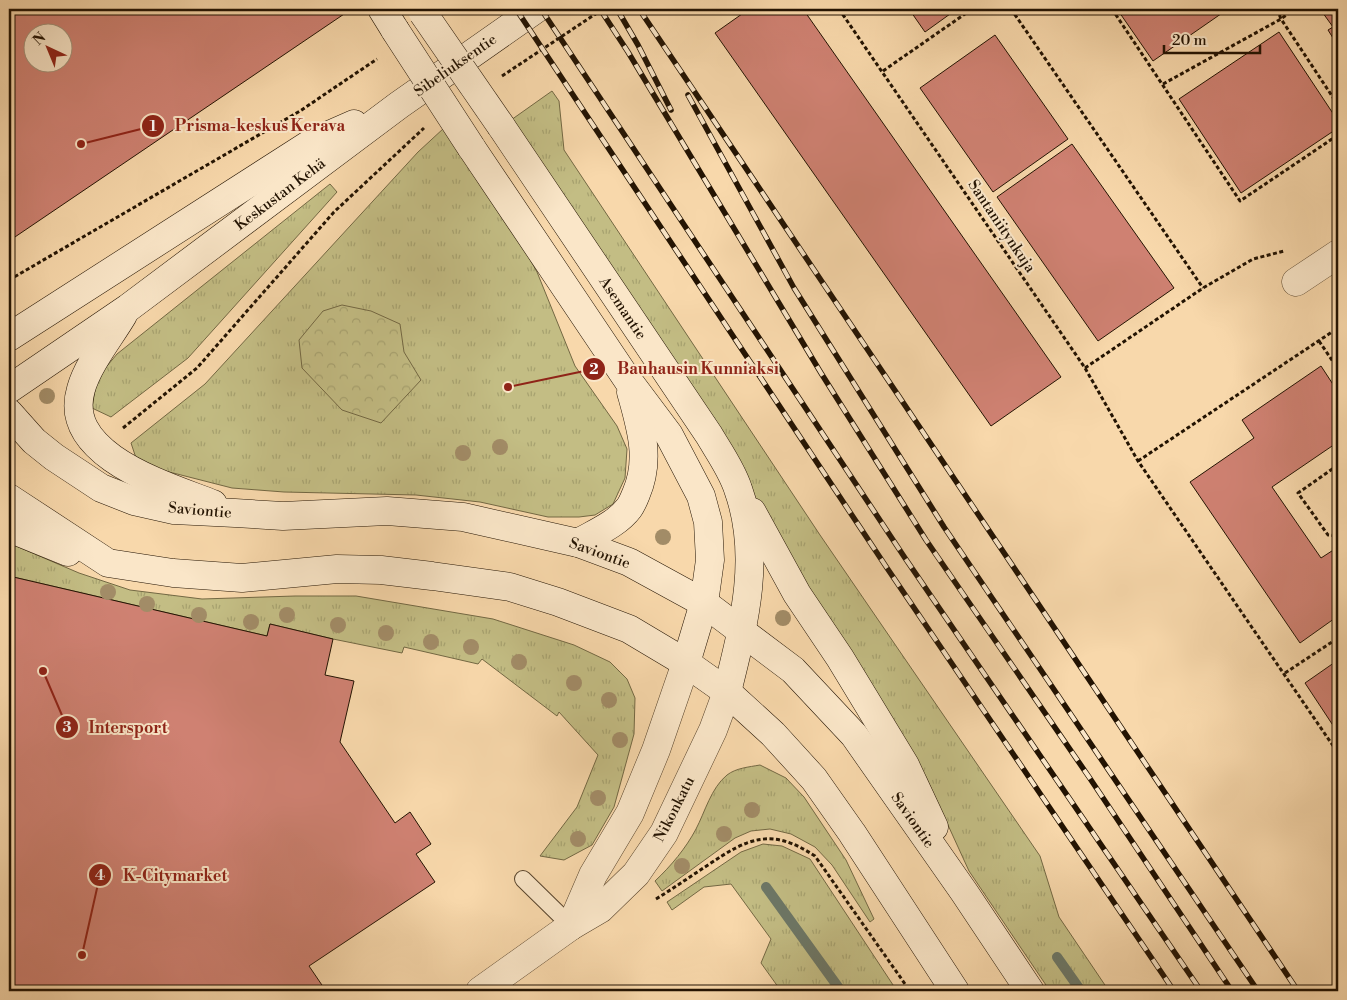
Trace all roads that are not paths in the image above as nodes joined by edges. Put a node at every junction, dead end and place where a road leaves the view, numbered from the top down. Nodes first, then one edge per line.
1 (536, 9) edge
2 (422, 11) edge
3 (388, 19) edge
4 (399, 105) junction
5 (1338, 254) edge
6 (1296, 282) dead end
7 (128, 308) junction
8 (9, 337) edge
9 (627, 379) junction
10 (9, 389) edge
11 (9, 413) edge
12 (738, 487) junction
13 (9, 498) edge
14 (235, 513) junction
15 (9, 528) edge
16 (578, 543) junction
17 (108, 563) junction
18 (704, 603) junction
19 (742, 632) junction
20 (686, 663) junction
21 (727, 692) junction
22 (524, 879) dead end
23 (964, 892) junction
24 (571, 926) junction
25 (480, 991) edge
26 (955, 991) edge
27 (1030, 991) edge

1 - 4 main road, Sibeliuksentie
2 - 12 main road, Asemantie, bridge
3 - 9 main road, bridge
4 - 7 main road, Keskustan Kehä
4 - 8 main road, Keskustan Kehä
5 - 6 main road
7 - 10 main road, Keskustan Kehä
7 - 14 main road
9 - 16 main road
9 - 18 main road
11 - 14 main road, Saviontie
12 - 19 main road, Asemantie
12 - 23 main road
13 - 17 main road
14 - 16 main road, Saviontie
15 - 17 main road
16 - 18 main road, Saviontie
17 - 20 main road
18 - 19 main road, Saviontie
18 - 20 main road
19 - 21 main road, Asemantie
19 - 23 main road, Saviontie
20 - 21 main road
20 - 24 main road
21 - 24 main road, Nikonkatu
21 - 26 main road
22 - 24 lane
23 - 27 main road, Saviontie
24 - 25 main road, Nikonkatu

